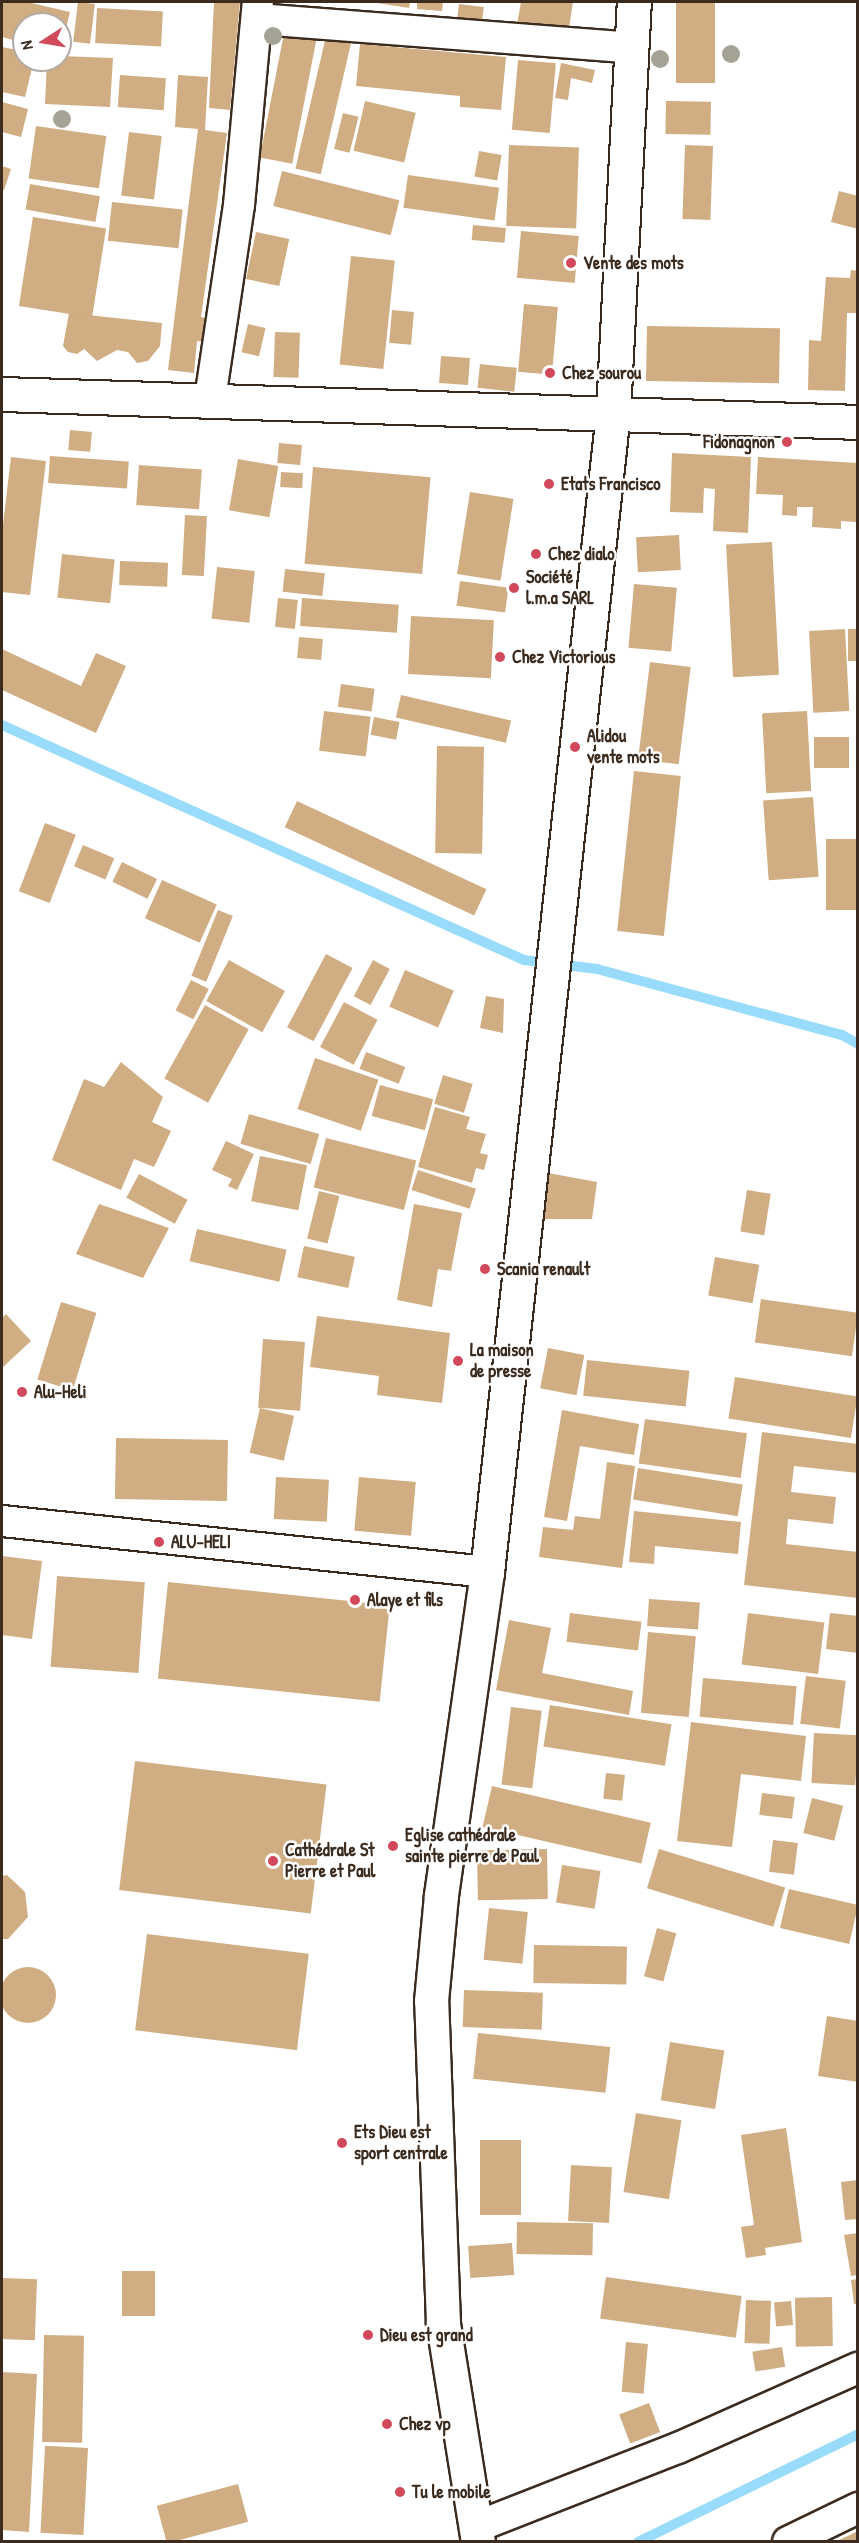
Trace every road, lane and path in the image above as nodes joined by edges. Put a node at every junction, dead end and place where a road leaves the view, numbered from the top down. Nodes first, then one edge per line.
1 (634, 2) edge
2 (259, 10) edge
3 (632, 48) junction
4 (2, 394) edge
5 (210, 399) junction
6 (613, 413) junction
7 (858, 422) edge
8 (2, 1521) edge
9 (487, 1572) junction
10 (858, 2368) edge
11 (858, 2508) edge
12 (477, 2534) edge
13 (789, 2541) edge

1 - 3 street
2 - 3 street
2 - 5 street
3 - 6 street
4 - 5 street
5 - 6 street
6 - 7 street
6 - 9 street
8 - 9 street
9 - 12 street
10 - 12 street
11 - 13 street

